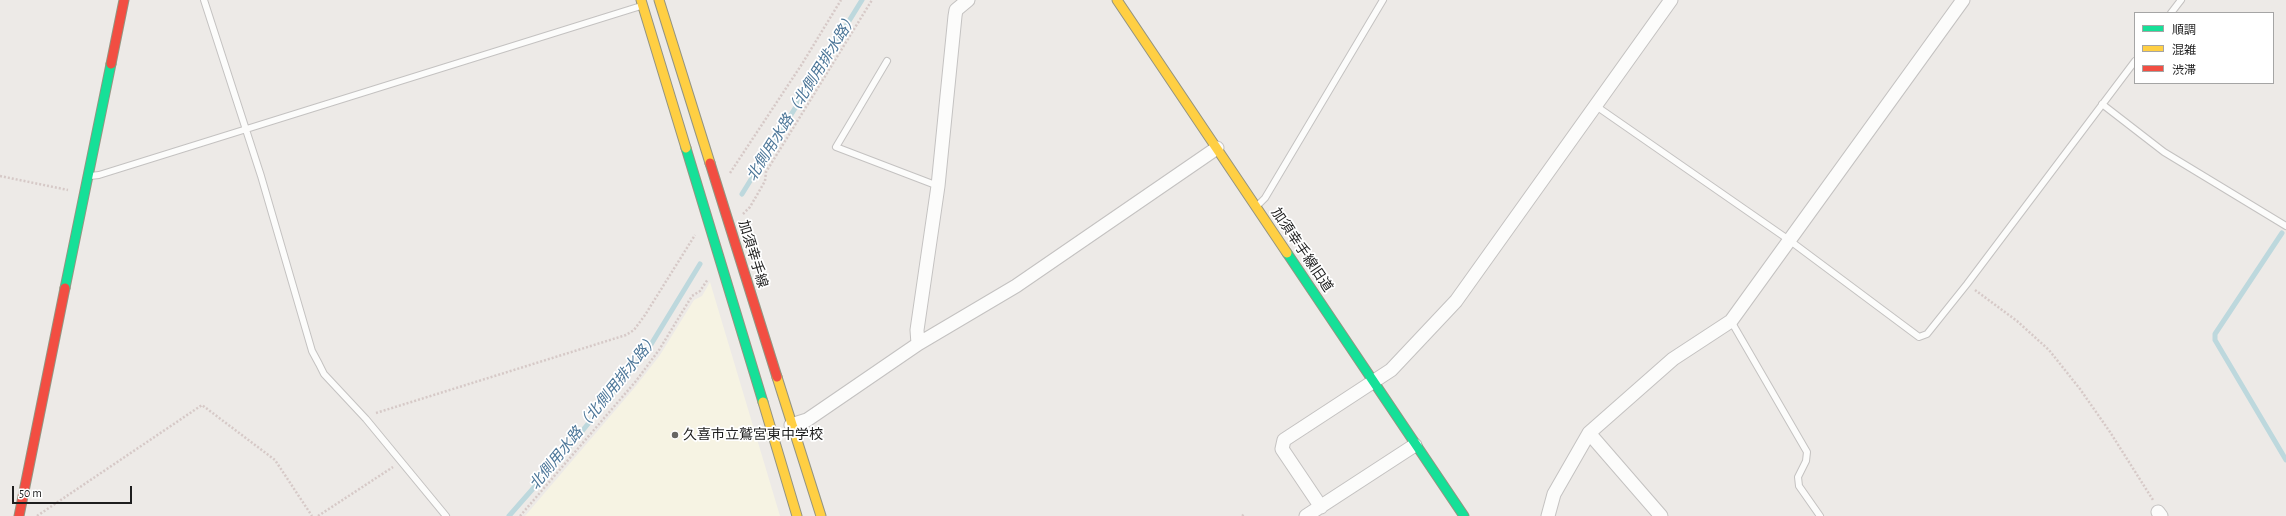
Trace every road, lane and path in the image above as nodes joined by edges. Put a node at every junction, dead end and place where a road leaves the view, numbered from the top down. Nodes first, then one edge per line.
1 (124, 0) edge
2 (204, 0) edge
3 (660, 0) edge
4 (841, 0) edge
5 (872, 0) edge
6 (968, 0) edge
7 (1117, 0) edge
8 (1383, 0) edge
9 (1671, 0) edge
10 (1964, 0) edge
11 (2181, 0) edge
12 (641, 3) edge
13 (2172, 12) edge
14 (2134, 61) edge
15 (887, 62) dead end
16 (2102, 104) junction
17 (1596, 106) junction
18 (245, 129) junction
19 (1217, 148) junction
20 (0, 176) edge
21 (88, 176) junction
22 (715, 180) junction
23 (938, 186) junction
24 (84, 194) junction
25 (1255, 207) junction
26 (740, 216) dead end
27 (711, 226) junction
28 (2286, 226) edge
29 (1789, 240) junction
30 (712, 274) dead end
31 (1967, 284) junction
32 (1731, 321) junction
33 (918, 344) junction
34 (1372, 381) junction
35 (366, 419) junction
36 (791, 425) junction
37 (1589, 433) junction
38 (1415, 445) junction
39 (402, 461) junction
40 (1321, 506) junction
41 (1245, 514) dead end
42 (2159, 514) edge
43 (19, 516) edge
44 (37, 516) edge
45 (312, 516) edge
46 (318, 516) edge
47 (446, 516) edge
48 (520, 516) edge
49 (797, 516) edge
50 (821, 516) edge
51 (1242, 516) edge
52 (1306, 516) edge
53 (1464, 516) edge
54 (1548, 516) edge
55 (1661, 516) edge
56 (1820, 516) edge

1 - 21 street
2 - 18 lane
3 - 22 street, 加須幸手線
4 - 22 path
5 - 26 path
6 - 23 street
7 - 19 street, 加須幸手線旧道
8 - 25 lane
9 - 17 street
10 - 29 street
11 - 13 lane
12 - 18 lane
12 - 27 street
14 - 16 lane
15 - 23 lane
16 - 28 lane
16 - 31 lane
17 - 29 lane
17 - 34 street
18 - 21 lane
18 - 35 lane
19 - 25 street, 加須幸手線旧道
19 - 33 street
20 - 24 path
21 - 24 street
22 - 36 street, 加須幸手線
23 - 33 street
24 - 43 street
25 - 34 street, 加須幸手線旧道
27 - 35 path
27 - 49 street
29 - 31 lane
29 - 32 street
30 - 48 path
31 - 42 path
32 - 37 street
32 - 56 lane
33 - 36 street
34 - 38 street, 加須幸手線旧道
34 - 40 street
35 - 39 lane
36 - 50 street, 加須幸手線
37 - 54 street
37 - 55 street
38 - 40 street
38 - 53 street, 加須幸手線旧道
39 - 46 path
39 - 47 lane
40 - 52 street
41 - 51 path
44 - 45 path

